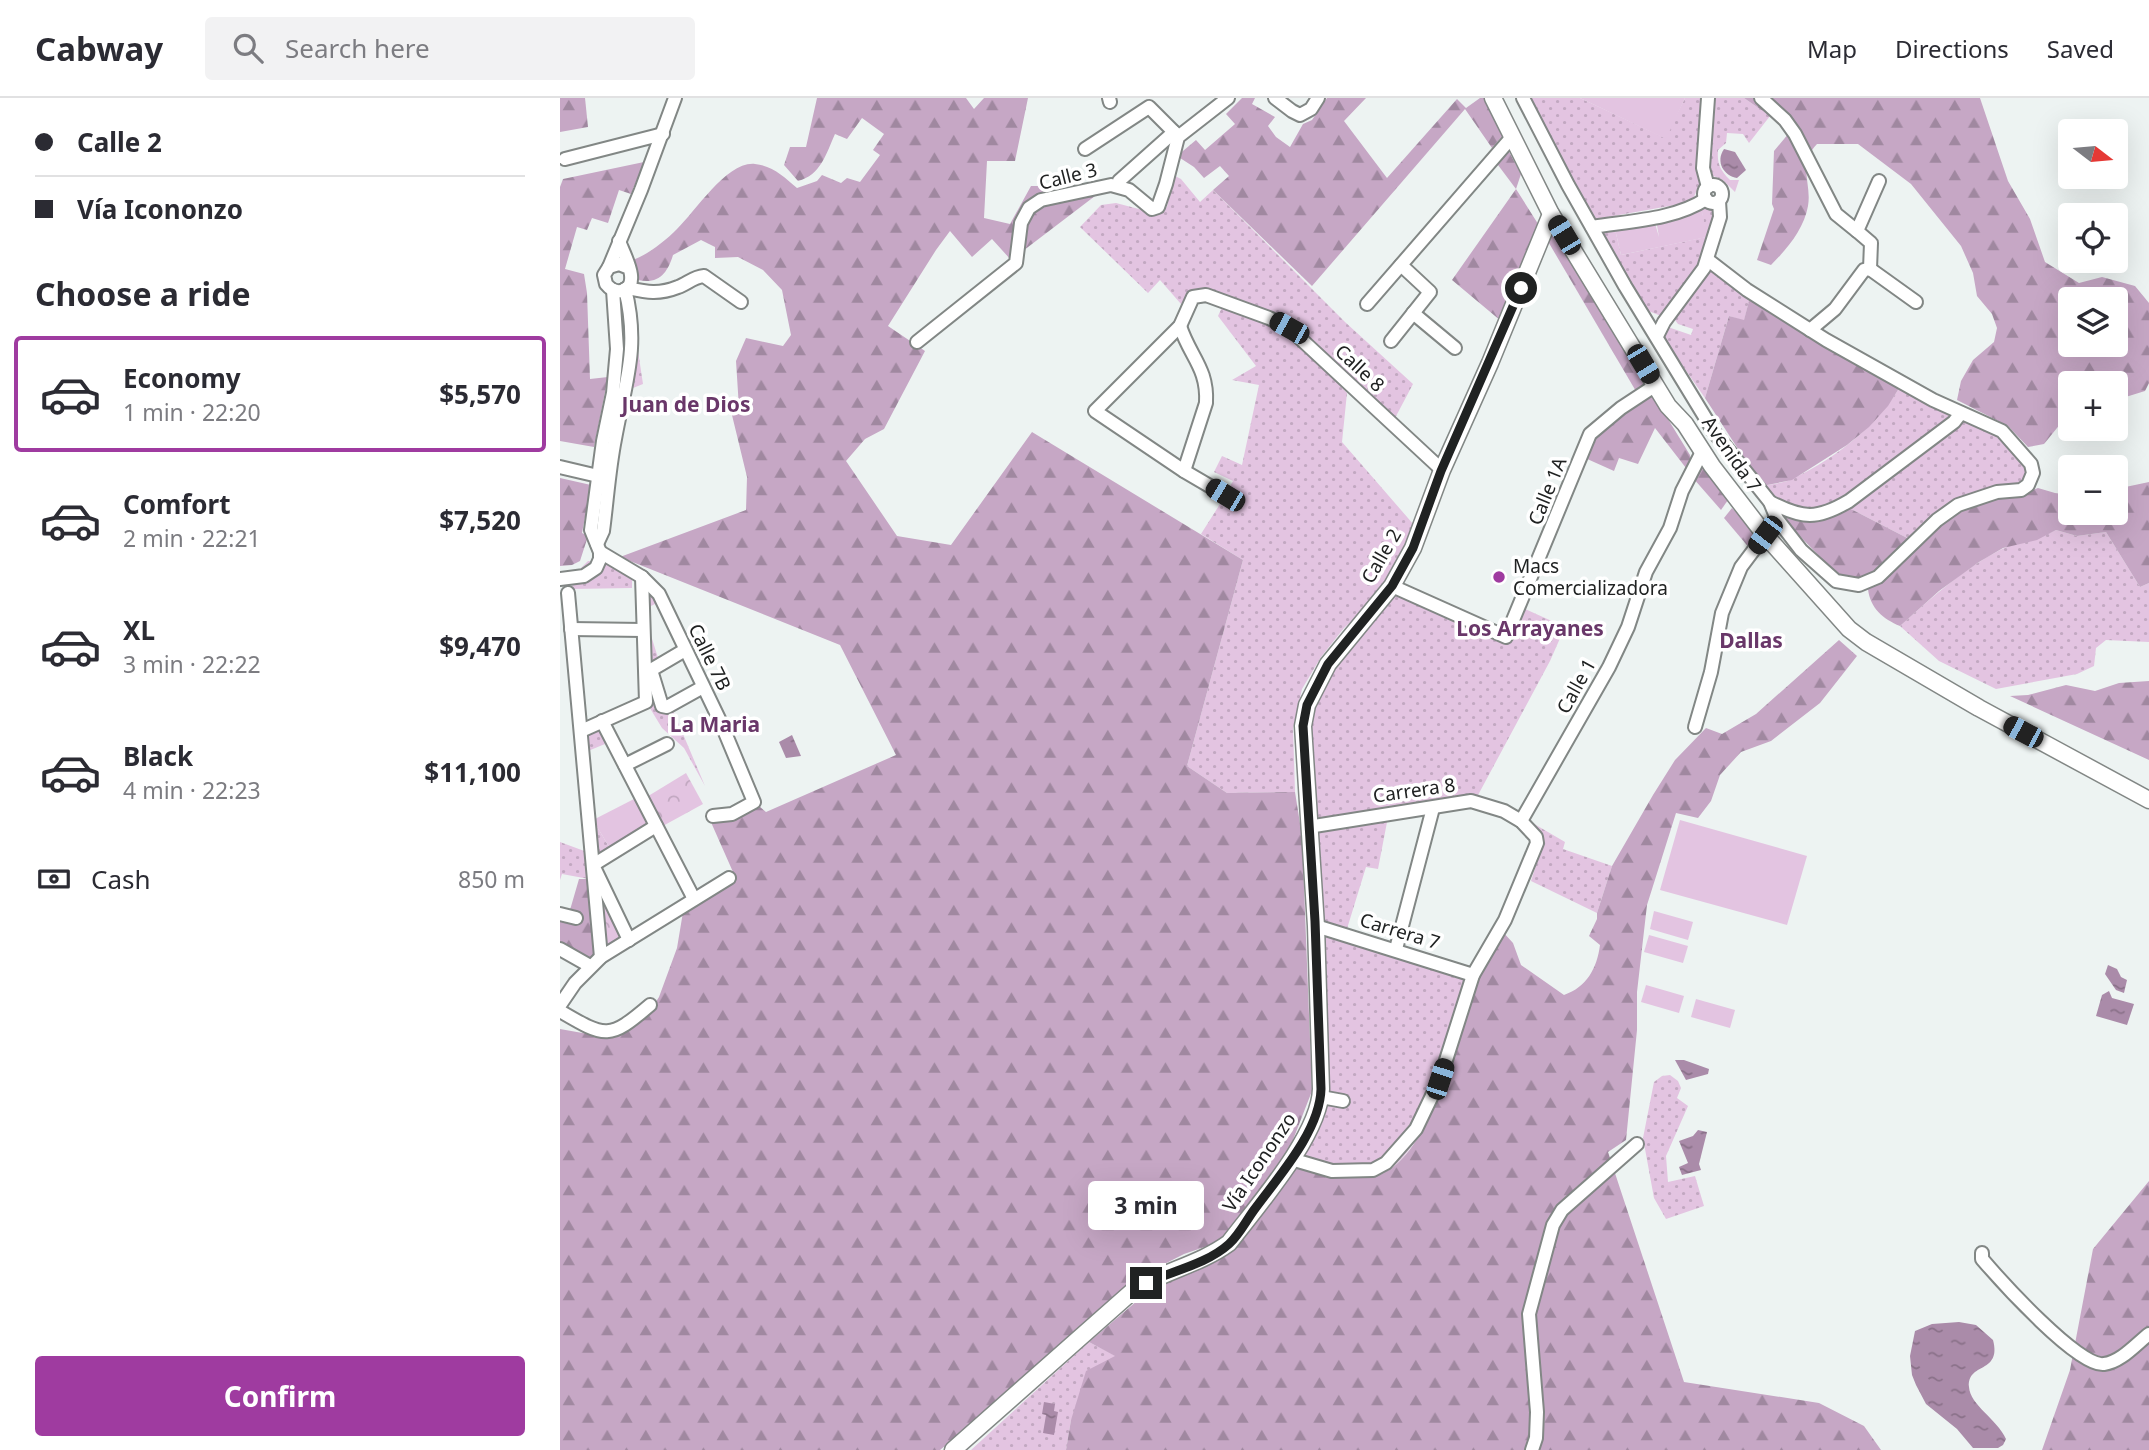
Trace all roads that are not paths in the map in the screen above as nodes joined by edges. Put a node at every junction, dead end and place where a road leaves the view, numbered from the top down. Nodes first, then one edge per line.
1 (676, 98) edge
2 (1228, 98) edge
3 (1275, 98) edge
4 (1318, 98) edge
5 (1493, 98) edge
6 (1523, 98) edge
7 (1708, 98) edge
8 (1761, 98) edge
9 (663, 134) junction
10 (1176, 135) junction
11 (1512, 137) junction
12 (1085, 149) dead end
13 (565, 159) dead end
14 (1119, 181) dead end
15 (1879, 181) dead end
16 (1711, 196) junction
17 (1551, 214) junction
18 (1592, 227) junction
19 (1857, 230) junction
20 (619, 241) junction
21 (1708, 260) junction
22 (1401, 265) junction
23 (609, 267) junction
24 (629, 268) junction
25 (1870, 269) junction
26 (622, 289) junction
27 (741, 302) dead end
28 (1916, 302) dead end
29 (1367, 304) dead end
30 (1413, 313) junction
31 (1180, 326) junction
32 (1810, 330) junction
33 (1657, 336) junction
34 (1391, 341) dead end
35 (917, 342) dead end
36 (1455, 348) dead end
37 (1656, 385) junction
38 (1961, 413) junction
39 (1703, 450) junction
40 (560, 467) edge
41 (1184, 471) junction
42 (1441, 471) junction
43 (598, 476) junction
44 (1225, 495) dead end
45 (1770, 502) junction
46 (1765, 535) junction
47 (598, 548) junction
48 (642, 577) junction
49 (560, 579) edge
50 (1392, 586) junction
51 (568, 593) dead end
52 (571, 629) junction
53 (643, 630) junction
54 (685, 650) junction
55 (703, 687) junction
56 (602, 721) junction
57 (1695, 727) dead end
58 (581, 731) junction
59 (667, 744) dead end
60 (625, 765) junction
61 (2149, 800) edge
62 (1433, 807) junction
63 (713, 816) dead end
64 (1521, 821) junction
65 (656, 826) junction
66 (1308, 827) junction
67 (593, 865) junction
68 (729, 878) dead end
69 (694, 899) junction
70 (560, 914) edge
71 (576, 918) dead end
72 (1316, 924) junction
73 (629, 940) junction
74 (560, 949) edge
75 (1396, 949) junction
76 (601, 957) junction
77 (590, 966) junction
78 (1473, 975) junction
79 (560, 1005) edge
80 (650, 1005) dead end
81 (560, 1011) edge
82 (1321, 1097) junction
83 (1343, 1101) dead end
84 (1637, 1144) dead end
85 (1292, 1159) junction
86 (1982, 1253) dead end
87 (2149, 1334) edge
88 (953, 1450) edge
89 (1532, 1450) edge

1 - 9 street
2 - 10 street
3 - 4 street
5 - 11 main road, Avenida 7
6 - 18 street
7 - 16 street
8 - 19 street
9 - 13 street
9 - 20 street
10 - 12 street
10 - 14 street
10 - 35 street, Calle 3
11 - 17 main road, Avenida 7
11 - 22 street
15 - 19 street
16 - 18 street
16 - 21 street
17 - 37 main road, Avenida 7
17 - 42 main road, Calle 2
18 - 33 street
19 - 25 street
20 - 23 street
20 - 24 street
21 - 32 street
21 - 33 street
22 - 29 street
22 - 30 street
23 - 24 street
23 - 26 street
24 - 26 street
25 - 28 street
25 - 32 street
26 - 27 street
26 - 43 street
26 - 47 street
30 - 34 street
30 - 36 street
31 - 41 street
31 - 41 street
31 - 42 street, Calle 8
32 - 38 street
33 - 45 street
37 - 39 main road, Avenida 7
37 - 50 street, Calle 1A
38 - 45 street
38 - 45 street
39 - 46 main road, Avenida 7
39 - 64 street, Calle 1
40 - 43 street
41 - 44 street
42 - 50 main road, Calle 2
43 - 47 street
46 - 57 street
46 - 61 main road, Avenida 7
47 - 48 street, Calle 7B
47 - 49 street
48 - 53 street
48 - 54 street, Calle 7B
50 - 66 main road, Calle 2
51 - 52 street
52 - 53 street
52 - 58 street
53 - 56 street
54 - 55 street, Calle 7B
54 - 55 street
55 - 63 street, Calle 7B
56 - 58 street
56 - 60 street
58 - 67 street
59 - 60 street
60 - 65 street
62 - 64 street, Carrera 8
62 - 66 street, Carrera 8
62 - 75 street
64 - 78 street
65 - 67 street
65 - 69 street
66 - 72 main road, Calle 2
67 - 73 street
67 - 76 street
68 - 69 street
69 - 73 street
70 - 71 street
72 - 75 street, Carrera 7
72 - 82 main road, Vía Icononzo
73 - 76 street
74 - 77 street
75 - 78 street, Carrera 7
76 - 77 street
77 - 79 street
78 - 85 street
80 - 81 street
82 - 83 street
82 - 85 main road, Vía Icononzo
84 - 89 street
85 - 88 main road, Vía Icononzo
86 - 87 street

